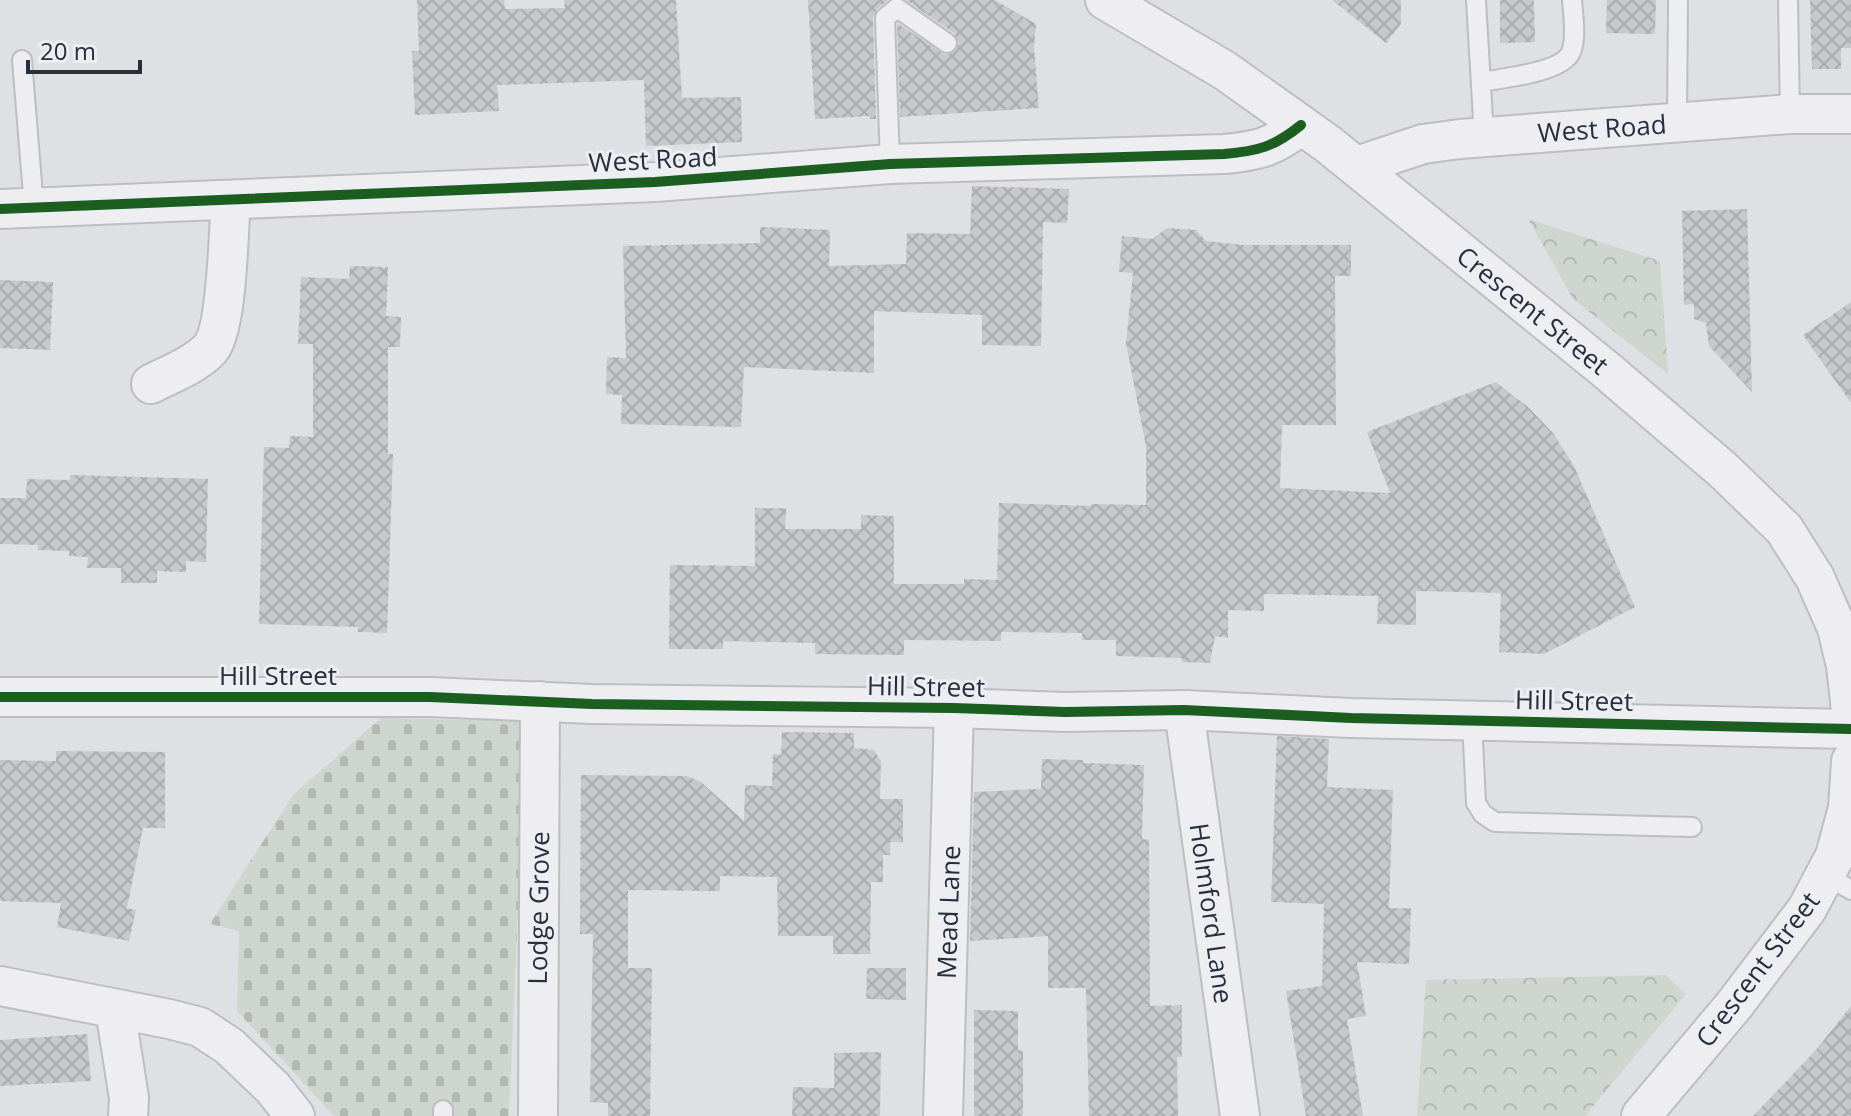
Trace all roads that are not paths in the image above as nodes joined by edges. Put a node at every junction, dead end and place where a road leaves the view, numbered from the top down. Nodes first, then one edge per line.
1 (1105, 0) edge
2 (1476, 0) edge
3 (1572, 0) edge
4 (1678, 0) edge
5 (1788, 0) edge
6 (947, 43) dead end
7 (22, 60) dead end
8 (1481, 82) junction
9 (1790, 114) junction
10 (1851, 114) edge
11 (1677, 122) junction
12 (1301, 125) junction
13 (1484, 137) junction
14 (890, 164) junction
15 (1357, 166) junction
16 (231, 201) junction
17 (17, 209) edge
18 (151, 384) dead end
19 (0, 697) edge
20 (540, 701) junction
21 (954, 708) junction
22 (1184, 710) junction
23 (1851, 711) edge
24 (1472, 720) junction
25 (1851, 729) edge
26 (1851, 761) edge
27 (1692, 827) dead end
28 (1838, 883) edge
29 (0, 986) edge
30 (115, 1009) junction
31 (128, 1116) edge
32 (295, 1116) edge
33 (538, 1116) edge
34 (943, 1116) edge
35 (1240, 1116) edge
36 (1641, 1116) edge

1 - 12 street, Crescent Street
2 - 8 lane
3 - 8 lane
4 - 11 lane
5 - 9 lane
6 - 14 lane
7 - 17 lane
8 - 13 lane
9 - 10 street, West Road
9 - 11 street, West Road
11 - 13 street, West Road
12 - 14 street, West Road
12 - 15 street, Crescent Street
13 - 15 street, West Road
14 - 16 street, West Road
15 - 23 street, Crescent Street
16 - 17 street, West Road
16 - 18 street
19 - 20 street, Hill Street
20 - 21 street, Hill Street
20 - 33 street, Lodge Grove
21 - 22 street, Hill Street
21 - 34 street, Mead Lane
22 - 24 street, Hill Street
22 - 35 street, Holmford Lane
24 - 25 street, Hill Street
24 - 27 lane
26 - 28 street, Crescent Street
28 - 36 street, Crescent Street
29 - 30 street
30 - 31 street
30 - 32 street

